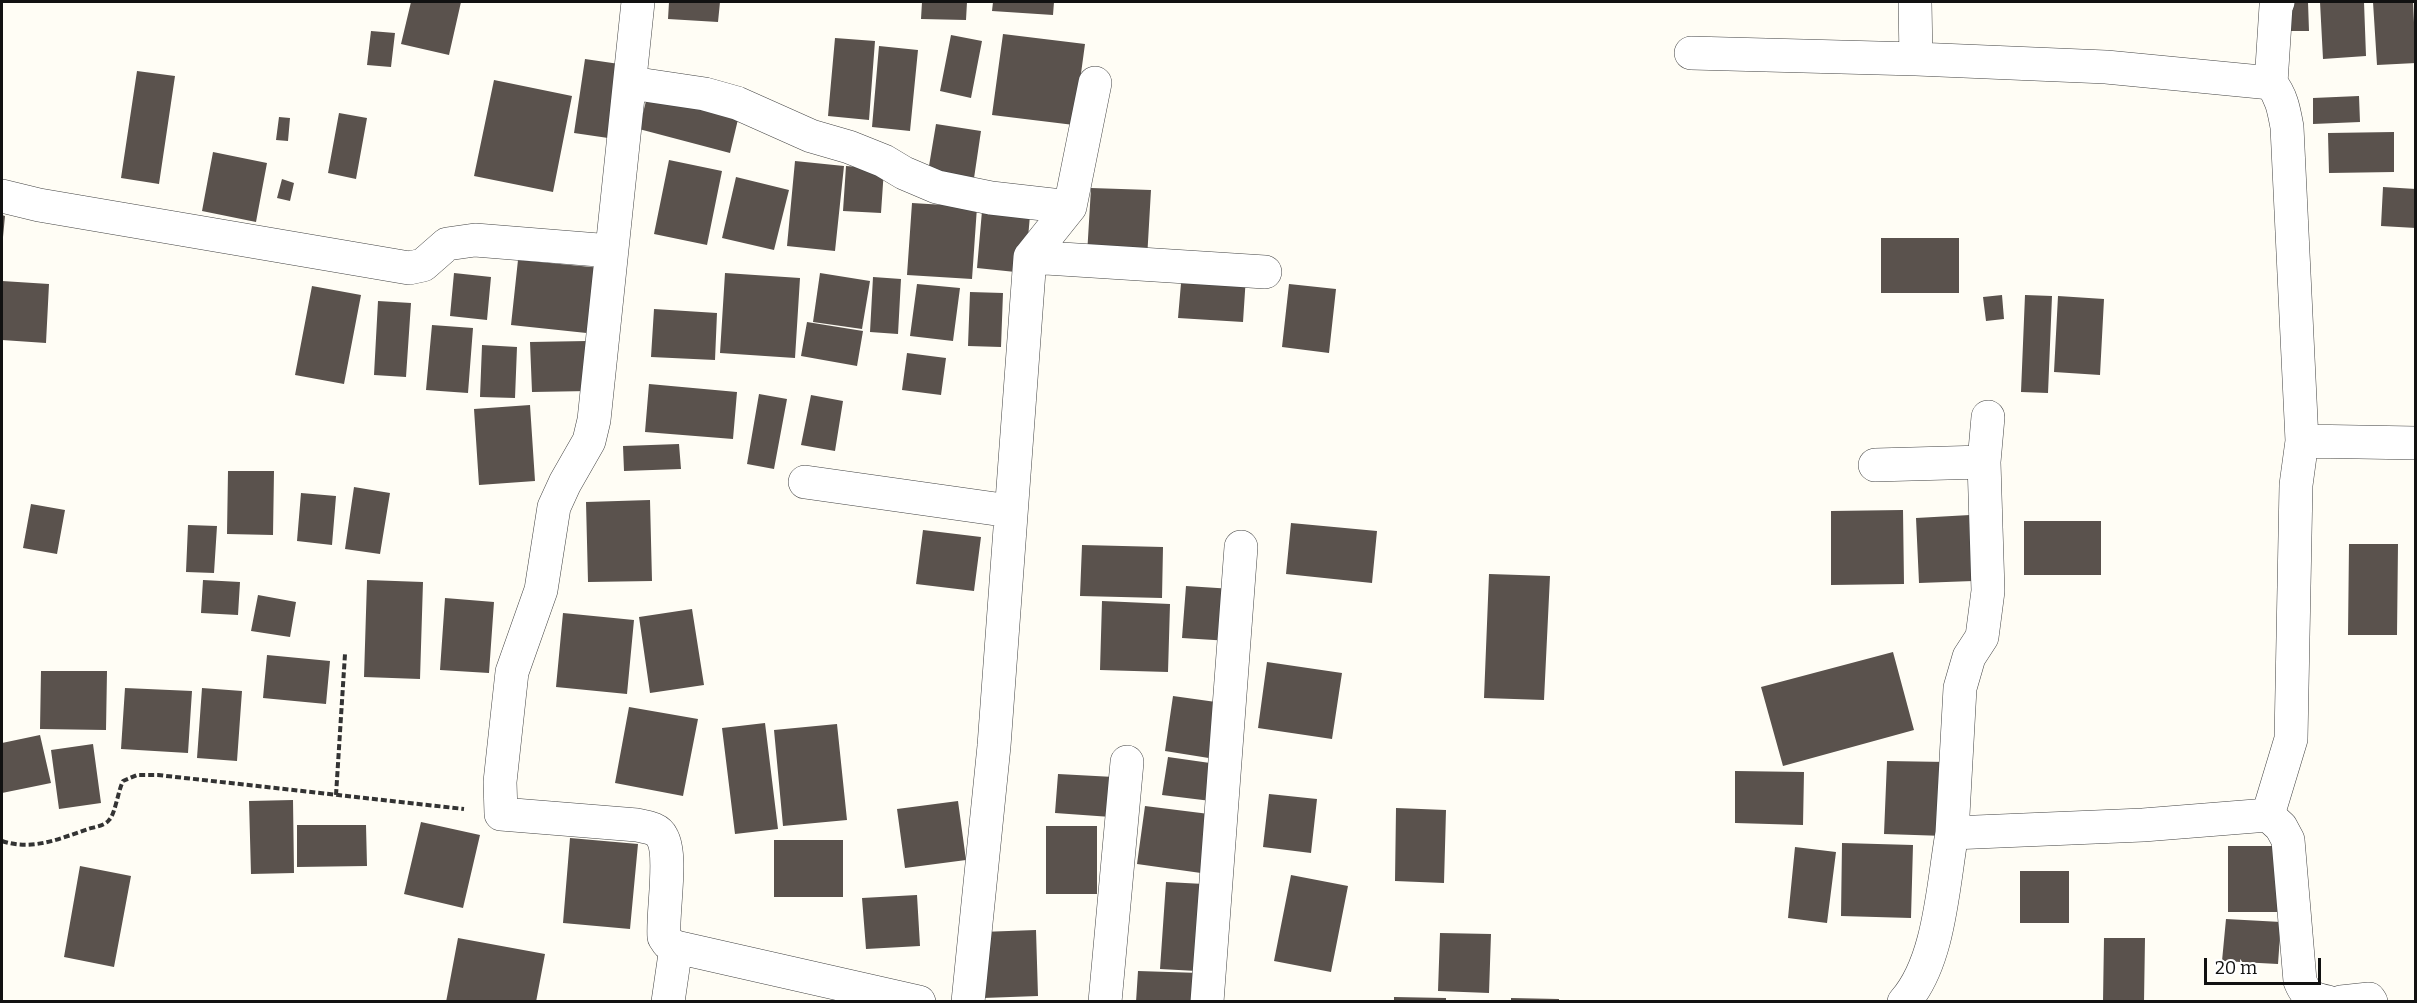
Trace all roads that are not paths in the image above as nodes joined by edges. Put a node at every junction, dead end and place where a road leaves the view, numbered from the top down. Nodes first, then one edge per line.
1 (639, 2) edge
2 (1915, 2) edge
3 (2278, 2) edge
4 (1691, 53) dead end
5 (1916, 59) junction
6 (631, 83) junction
7 (1095, 83) dead end
8 (2271, 83) junction
9 (2, 196) edge
10 (1070, 207) junction
11 (611, 251) junction
12 (1030, 257) junction
13 (1265, 272) dead end
14 (1988, 417) dead end
15 (2302, 441) junction
16 (2415, 443) edge
17 (1984, 462) junction
18 (1875, 465) dead end
19 (805, 482) dead end
20 (1010, 512) junction
21 (1241, 546) dead end
22 (1127, 762) dead end
23 (2268, 815) junction
24 (1952, 833) junction
25 (676, 947) junction
26 (668, 1002) edge
27 (919, 1002) edge
28 (968, 1002) edge
29 (1105, 1002) edge
30 (1207, 1002) edge
31 (1904, 1002) edge
32 (2328, 1002) edge
33 (2342, 1002) edge
34 (2371, 1002) edge

1 - 6 street
2 - 5 street
3 - 8 street
4 - 5 street
5 - 8 street
6 - 10 street
6 - 11 street
7 - 10 street
8 - 15 street
9 - 11 street
10 - 12 street
11 - 25 street
12 - 13 street
12 - 20 street
14 - 17 street
15 - 16 street
15 - 23 street
17 - 18 street
17 - 24 street
19 - 20 street
20 - 28 street
21 - 30 street
22 - 29 street
23 - 24 street
23 - 32 street
24 - 31 street
25 - 26 street
25 - 27 street
33 - 34 street

